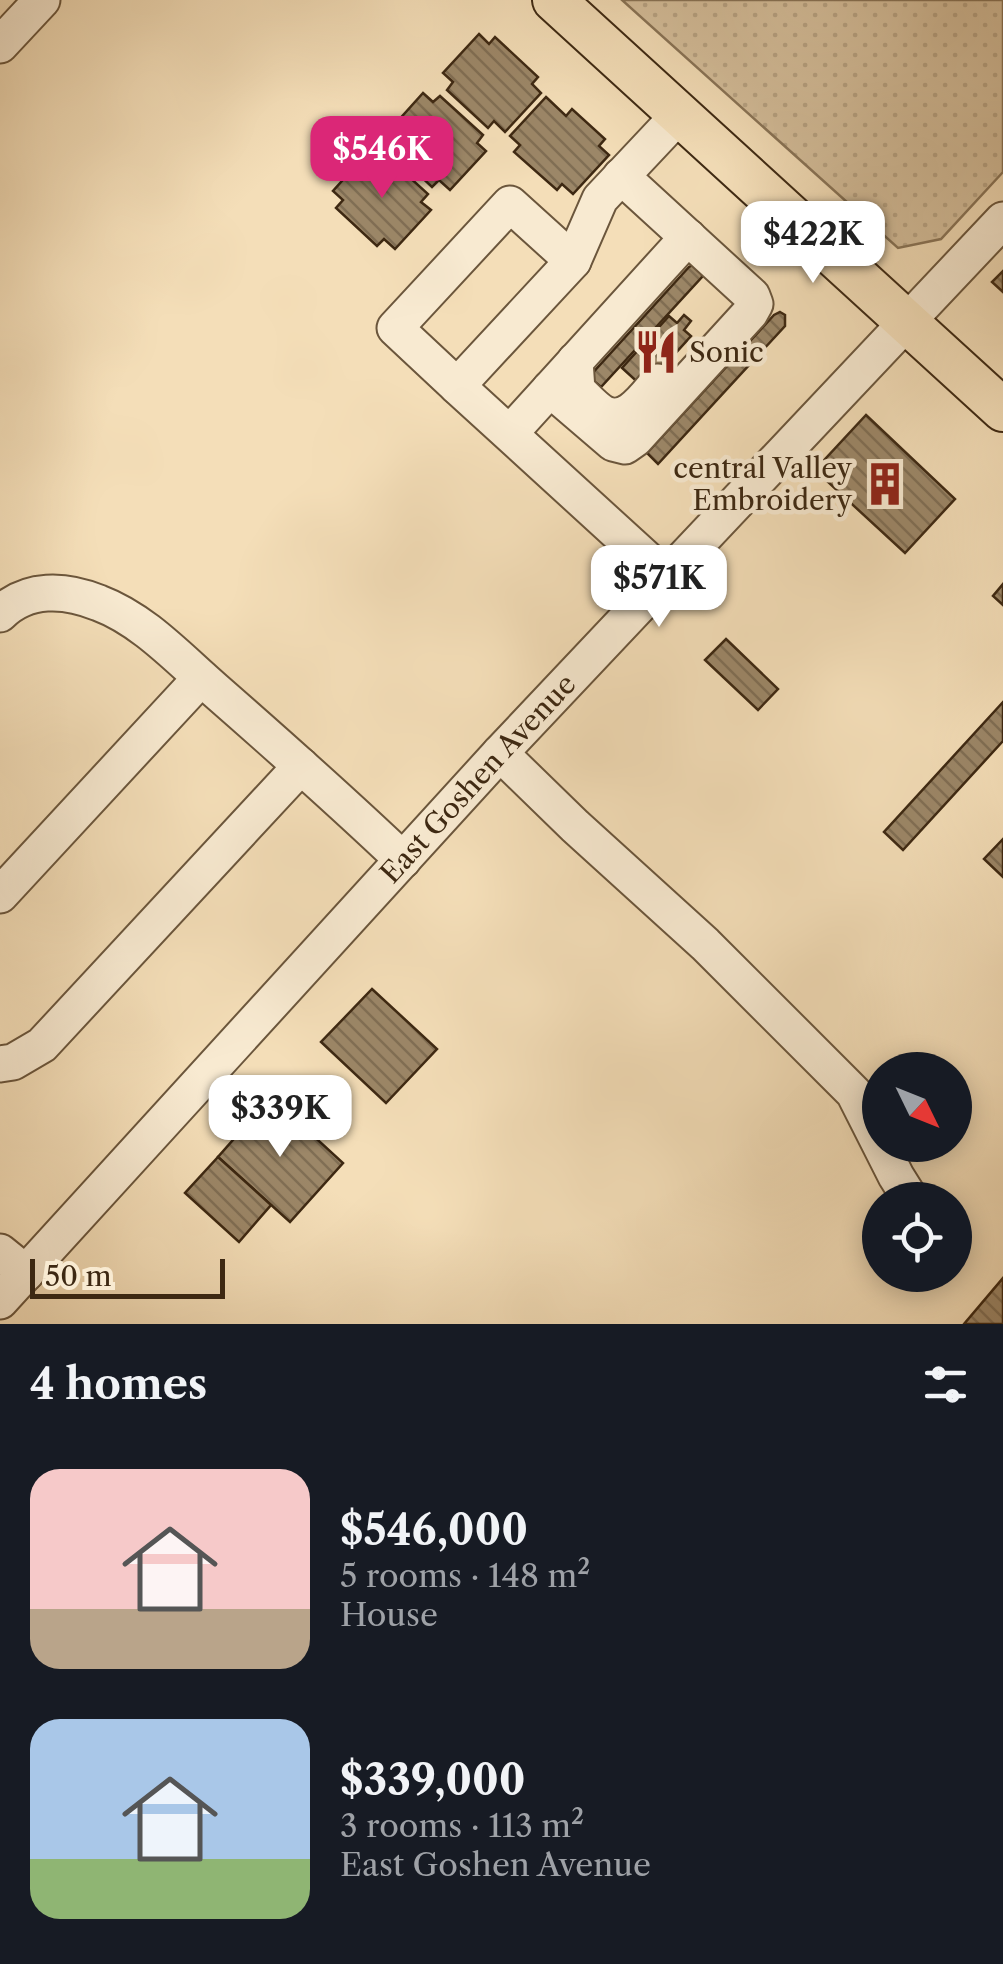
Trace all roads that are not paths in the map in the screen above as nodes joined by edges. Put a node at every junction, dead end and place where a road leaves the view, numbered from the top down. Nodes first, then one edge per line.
1 (42, 0) edge
2 (554, 0) edge
3 (0, 45) edge
4 (680, 114) junction
5 (621, 176) junction
6 (1003, 220) edge
7 (688, 237) junction
8 (573, 261) junction
9 (732, 278) junction
10 (907, 323) junction
11 (575, 361) junction
12 (458, 386) junction
13 (550, 388) junction
14 (1003, 410) edge
15 (510, 433) junction
16 (665, 576) junction
17 (0, 614) edge
18 (200, 678) junction
19 (500, 753) junction
20 (301, 766) junction
21 (404, 860) junction
22 (0, 895) edge
23 (0, 1064) edge
24 (900, 1182) edge
25 (13, 1263) edge
26 (0, 1301) edge

1 - 3 street
2 - 4 main road
4 - 5 street
4 - 10 main road
5 - 7 street
5 - 8 street
6 - 10 street, East Goshen Avenue
7 - 9 street
7 - 11 street
8 - 12 street
8 - 12 street
9 - 11 street
9 - 13 street
10 - 14 main road
10 - 16 street, East Goshen Avenue
11 - 13 street
12 - 15 street
13 - 15 street
15 - 16 street
16 - 19 street, East Goshen Avenue
17 - 18 street
18 - 20 street
18 - 22 street
19 - 21 street, East Goshen Avenue
19 - 24 street
20 - 21 street
20 - 23 street
21 - 25 street, East Goshen Avenue
25 - 26 street, East Goshen Avenue

